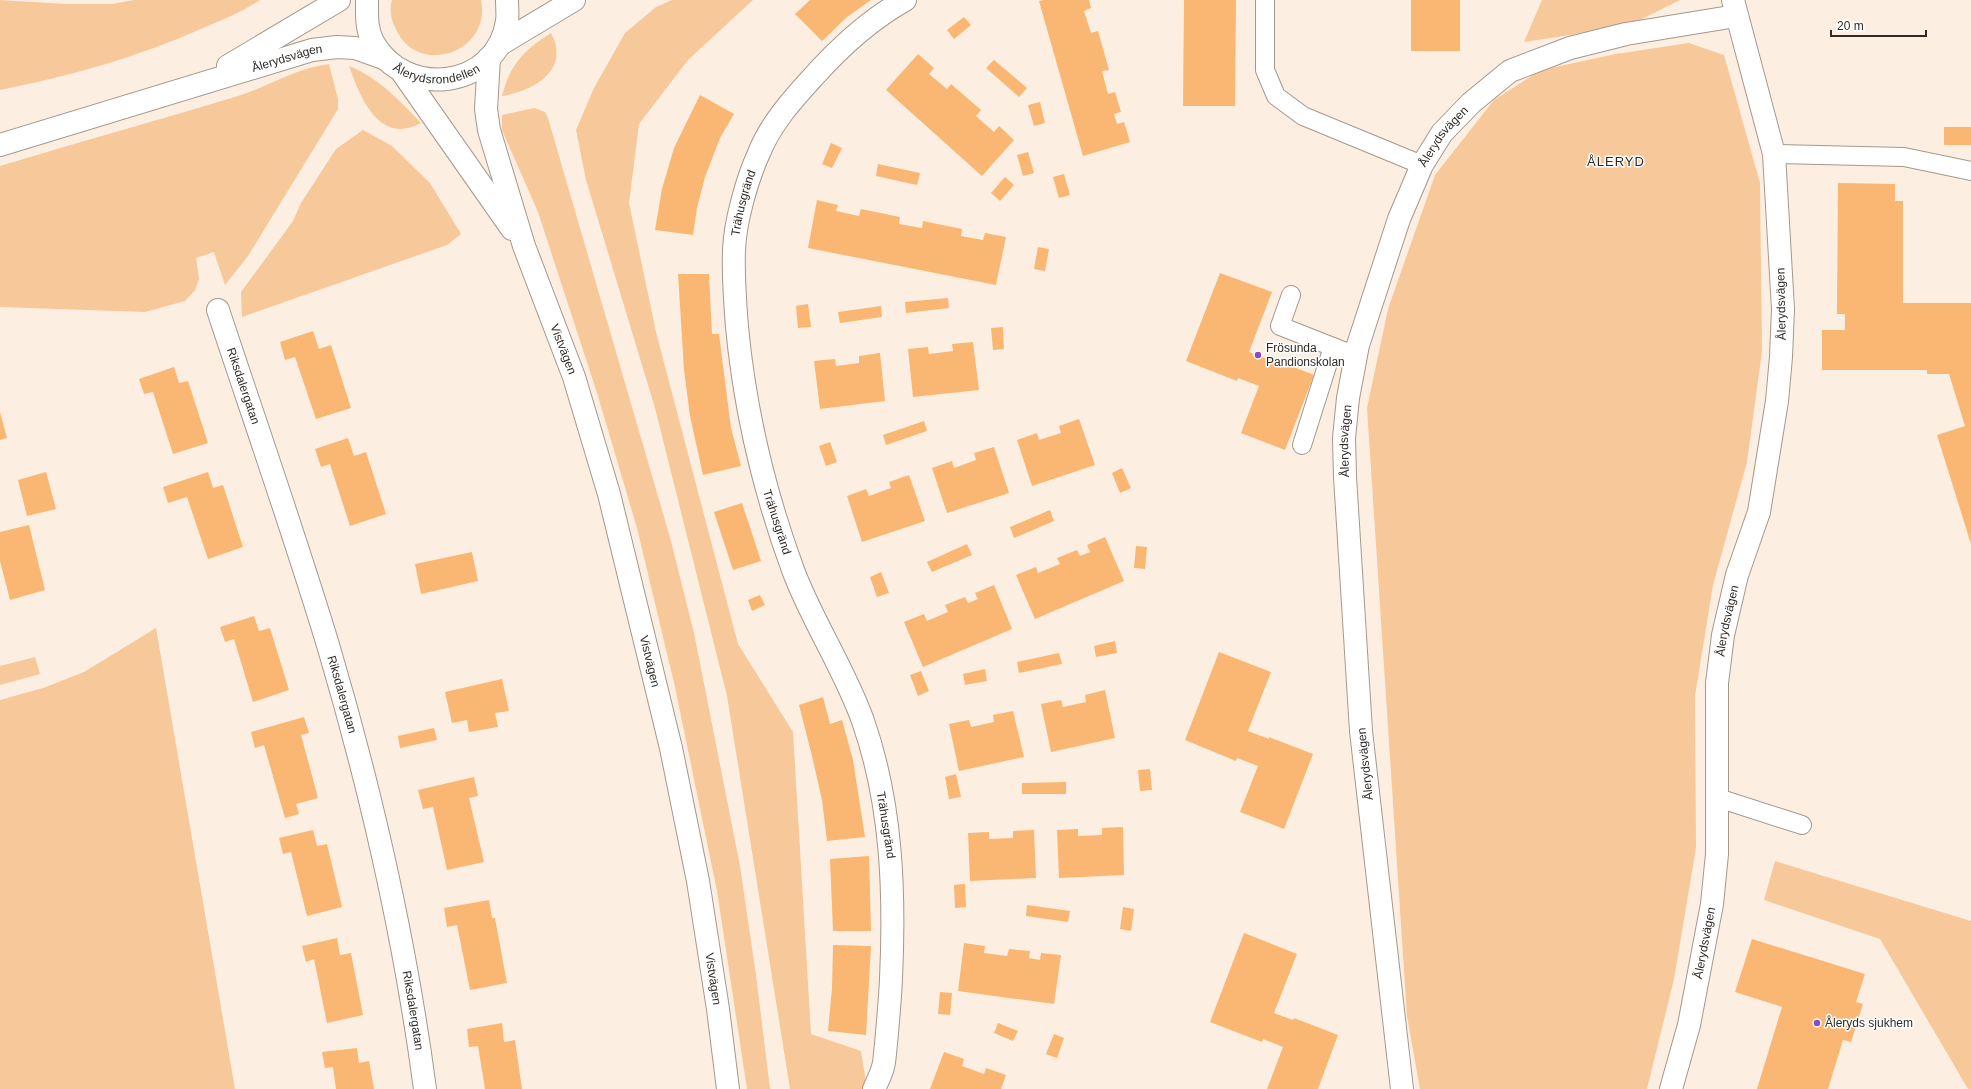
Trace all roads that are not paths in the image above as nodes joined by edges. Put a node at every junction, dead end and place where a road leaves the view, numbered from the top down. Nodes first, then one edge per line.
1 (339, 0) edge
2 (367, 0) edge
3 (507, 0) edge
4 (574, 0) edge
5 (905, 0) edge
6 (1265, 0) edge
7 (1734, 8) edge
8 (494, 52) junction
9 (394, 66) junction
10 (190, 87) junction
11 (0, 145) edge
12 (1774, 154) junction
13 (1422, 165) junction
14 (1971, 171) edge
15 (524, 246) junction
16 (1291, 295) dead end
17 (218, 310) dead end
18 (1333, 347) junction
19 (1356, 356) junction
20 (1302, 445) dead end
21 (1718, 798) junction
22 (1802, 825) dead end
23 (425, 1089) edge
24 (728, 1089) edge
25 (874, 1089) edge
26 (1402, 1089) edge
27 (1670, 1089) edge

1 - 10 street, Ålerydsvägen
2 - 9 street, Ålerydsrondellen
3 - 8 street
4 - 8 street
5 - 25 street, Trähusgränd
6 - 13 lane
7 - 12 street, Ålerydsvägen
7 - 13 street, Ålerydsvägen
8 - 9 street, Ålerydsrondellen
8 - 15 street, Vistvägen
9 - 10 street, Ålerydsvägen
9 - 15 street, Vistvägen
10 - 11 street, Ålerydsvägen
12 - 14 lane
12 - 21 street, Ålerydsvägen
13 - 19 street, Ålerydsvägen
15 - 24 street, Vistvägen
16 - 18 lane
17 - 23 street, Riksdalergatan
18 - 19 lane
18 - 20 lane
19 - 26 street, Ålerydsvägen
21 - 22 lane
21 - 27 street, Ålerydsvägen

